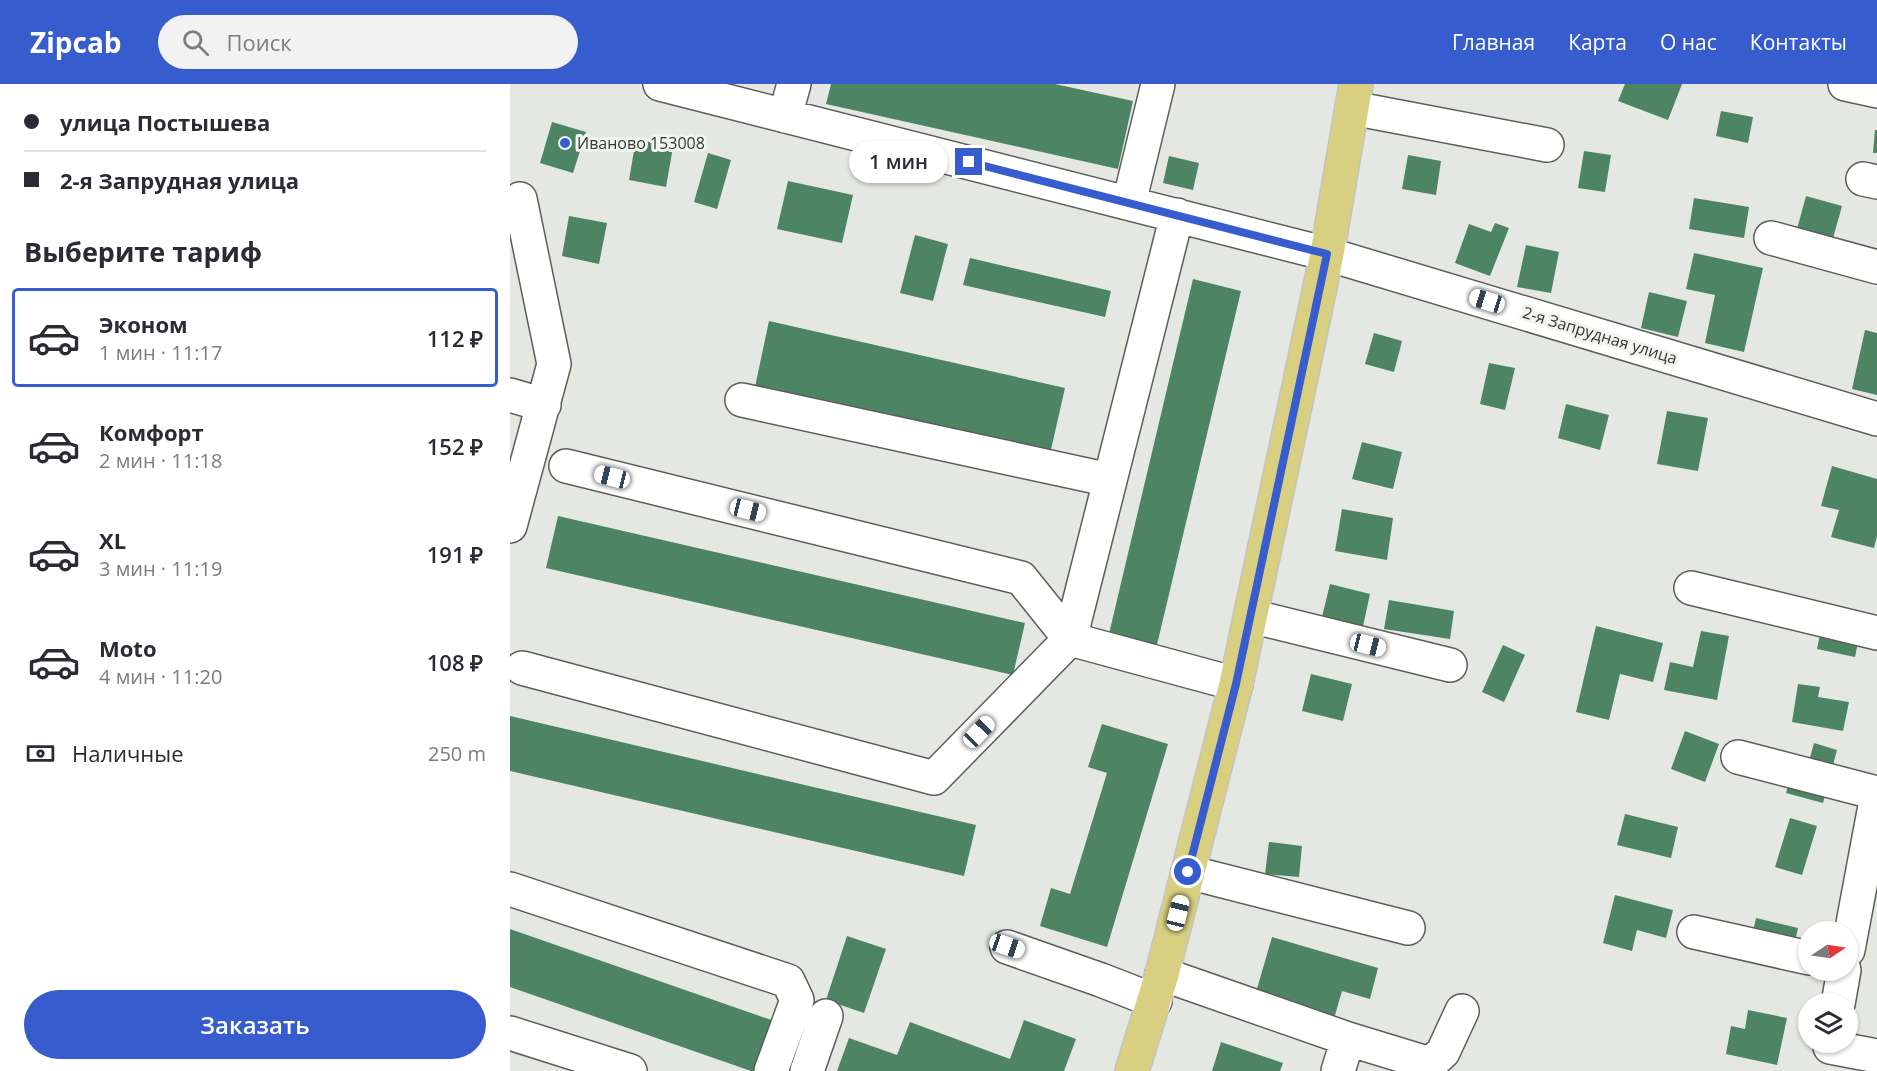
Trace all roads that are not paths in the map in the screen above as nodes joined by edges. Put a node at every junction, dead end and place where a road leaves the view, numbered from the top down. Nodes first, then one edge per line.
1 (660, 84) edge
2 (794, 84) edge
3 (1158, 84) edge
4 (1845, 84) edge
5 (1877, 91) edge
6 (1354, 96) edge
7 (785, 116) junction
8 (1547, 146) dead end
9 (520, 199) dead end
10 (1129, 203) junction
11 (1177, 215) junction
12 (1771, 238) dead end
13 (1327, 254) junction
14 (1877, 267) edge
15 (510, 396) edge
16 (742, 400) dead end
17 (544, 405) junction
18 (1877, 419) edge
19 (520, 448) edge
20 (566, 465) dead end
21 (1110, 480) junction
22 (510, 526) edge
23 (1691, 588) dead end
24 (1251, 616) junction
25 (1877, 633) edge
26 (1070, 639) junction
27 (1450, 665) dead end
28 (522, 668) dead end
29 (1236, 684) junction
30 (1738, 757) dead end
31 (1876, 800) edge
32 (1188, 872) junction
33 (510, 889) edge
34 (1853, 921) edge
35 (1408, 928) dead end
36 (1694, 932) dead end
37 (1007, 946) dead end
38 (1798, 956) edge
39 (1158, 988) junction
40 (1462, 1011) dead end
41 (826, 1016) dead end
42 (510, 1033) edge
43 (1348, 1039) junction
44 (1829, 1054) edge
45 (1877, 1056) edge
46 (540, 1057) edge
47 (629, 1071) edge
48 (771, 1071) edge
49 (807, 1071) edge
50 (1132, 1071) edge
51 (1338, 1071) edge

1 - 7 street, 2-я Запрудная улица
2 - 7 street
3 - 10 street
4 - 5 street
6 - 8 street
6 - 13 main road
7 - 10 street, 2-я Запрудная улица
9 - 17 street
10 - 11 street, 2-я Запрудная улица
11 - 13 street, 2-я Запрудная улица
11 - 21 street
12 - 14 street
13 - 18 street, 2-я Запрудная улица
13 - 24 main road
15 - 17 street
16 - 21 street
17 - 19 street
19 - 22 street
20 - 26 street
21 - 26 street
23 - 25 street
24 - 27 street
24 - 29 main road
26 - 28 street
26 - 29 street
29 - 32 main road
30 - 31 street
31 - 34 street
32 - 35 street
32 - 39 main road
33 - 48 street
36 - 38 street
37 - 39 street
39 - 43 street
39 - 50 main road
40 - 43 street
41 - 49 street
42 - 46 street
43 - 51 street
44 - 45 street
46 - 47 street

